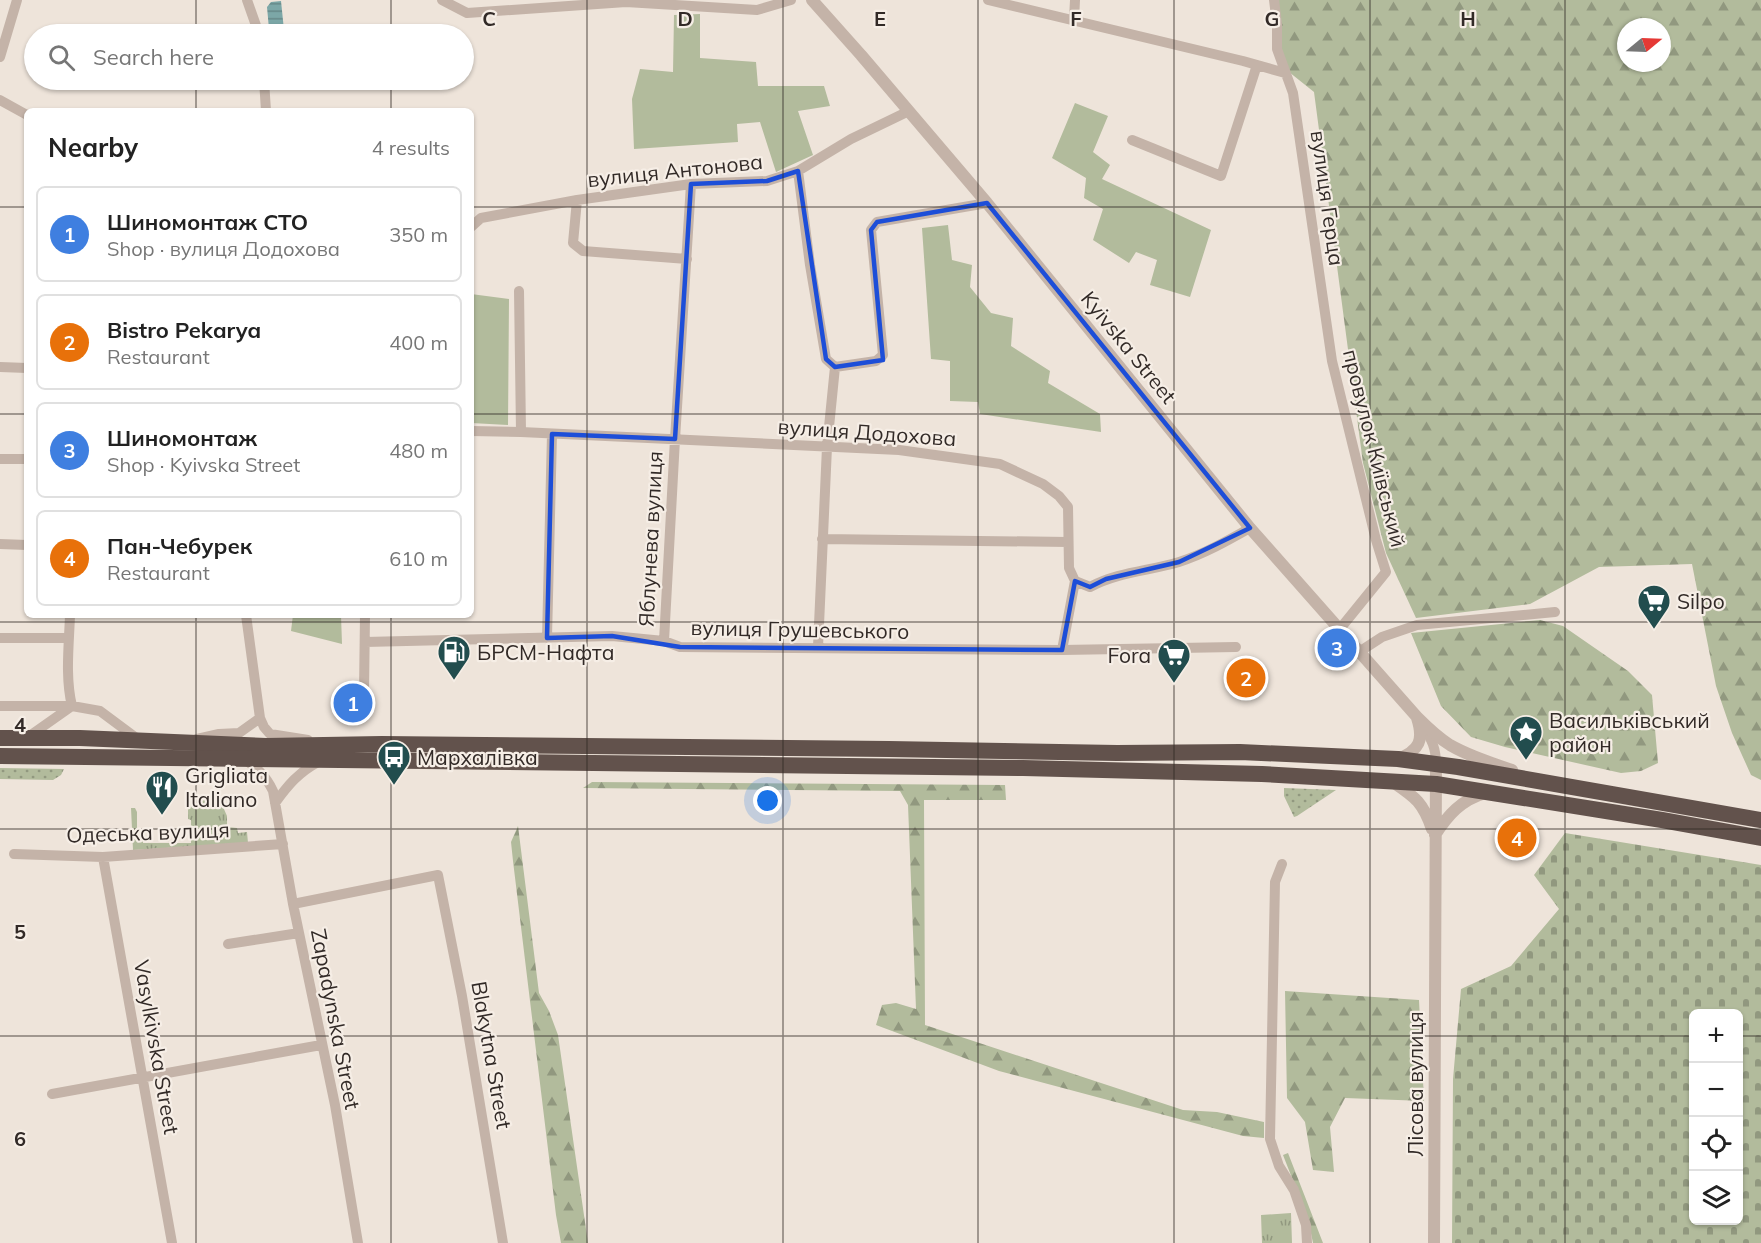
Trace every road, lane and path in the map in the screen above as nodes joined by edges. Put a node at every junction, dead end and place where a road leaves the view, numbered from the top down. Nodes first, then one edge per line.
1 (17, 0) edge
2 (247, 0) edge
3 (442, 0) edge
4 (791, 0) edge
5 (812, 0) edge
6 (988, 0) edge
7 (1075, 0) edge
8 (1274, 0) edge
9 (1074, 20) junction
10 (255, 24) edge
11 (0, 57) edge
12 (1257, 65) junction
13 (1285, 73) junction
14 (265, 90) edge
15 (0, 100) edge
16 (266, 108) edge
17 (909, 111) junction
18 (24, 112) edge
19 (1132, 140) dead end
20 (798, 171) junction
21 (692, 184) junction
22 (577, 200) junction
23 (987, 203) junction
24 (474, 224) edge
25 (687, 259) junction
26 (519, 291) dead end
27 (1328, 331) joint
28 (0, 367) edge
29 (835, 367) junction
30 (24, 368) edge
31 (474, 431) edge
32 (521, 432) junction
33 (552, 434) junction
34 (675, 439) junction
35 (827, 447) junction
36 (0, 459) edge
37 (24, 459) edge
38 (1250, 528) junction
39 (822, 539) junction
40 (1068, 542) junction
41 (0, 544) edge
42 (24, 545) edge
43 (1075, 581) junction
44 (1555, 612) dead end
45 (70, 618) edge
46 (246, 618) edge
47 (365, 618) edge
48 (1339, 630) junction
49 (0, 638) edge
50 (69, 638) junction
51 (547, 638) junction
52 (365, 642) junction
53 (664, 642) junction
54 (818, 647) junction
55 (1236, 648) dead end
56 (1062, 650) junction
57 (1359, 652) junction
58 (364, 691) dead end
59 (0, 705) edge
60 (72, 706) junction
61 (1416, 717) junction
62 (260, 718) junction
63 (0, 738) edge
64 (26, 738) junction
65 (140, 741) junction
66 (181, 742) junction
67 (325, 752) junction
68 (0, 756) edge
69 (243, 758) junction
70 (1398, 759) junction
71 (1436, 764) junction
72 (1392, 781) junction
73 (1544, 782) junction
74 (1436, 784) junction
75 (1486, 793) junction
76 (275, 802) junction
77 (1761, 820) edge
78 (1435, 836) junction
79 (1761, 838) edge
80 (283, 844) junction
81 (14, 854) dead end
82 (103, 857) junction
83 (1282, 864) dead end
84 (293, 904) junction
85 (299, 933) junction
86 (228, 944) dead end
87 (321, 1045) junction
88 (142, 1078) junction
89 (52, 1094) dead end
90 (172, 1243) edge
91 (358, 1243) edge
92 (503, 1243) edge
93 (1307, 1243) edge
94 (1434, 1243) edge

1 - 11 street
2 - 10 street
3 - 4 street
5 - 17 street, Kyivska Street
6 - 9 street
7 - 9 street
8 - 13 street, вулиця Герца
9 - 12 street
12 - 13 street
12 - 19 street
13 - 27 street, вулиця Герца
14 - 16 street
15 - 18 street
17 - 20 street, вулиця Антонова
17 - 23 street, Kyivska Street
20 - 21 street, вулиця Антонова
20 - 29 street
21 - 22 street, вулиця Антонова
21 - 25 street
22 - 24 street, вулиця Антонова
22 - 25 street
23 - 29 street
23 - 38 street, Kyivska Street
25 - 34 street
26 - 32 street
27 - 48 street, провулок Київський
28 - 30 street
29 - 35 street
31 - 32 street, вулиця Додохова
32 - 33 street, вулиця Додохова
33 - 34 street, вулиця Додохова
33 - 51 street
34 - 35 street, вулиця Додохова
34 - 53 street, Яблунева вулиця
35 - 39 street
35 - 40 street, вулиця Додохова
36 - 37 street
38 - 43 street
38 - 48 street, Kyivska Street
39 - 40 street
39 - 54 street
40 - 43 street, вулиця Додохова
41 - 42 street
43 - 56 street
44 - 57 street
45 - 50 street
46 - 62 street
47 - 52 street
48 - 57 street, Kyivska Street
49 - 50 street
50 - 60 street
51 - 52 street, вулиця Грушевського
51 - 53 street, вулиця Грушевського
52 - 58 street
53 - 54 street, вулиця Грушевського
54 - 56 street, вулиця Грушевського
55 - 56 street, вулиця Грушевського
57 - 61 street, Kyivska Street
59 - 60 street
60 - 64 street
60 - 65 street
61 - 70 street
61 - 71 street
61 - 73 street, Kyivska Street
62 - 66 street
62 - 67 street
63 - 64 highway
64 - 65 highway
65 - 66 highway
66 - 67 highway
67 - 69 highway
67 - 70 highway
67 - 72 highway
67 - 76 street
68 - 69 highway
69 - 76 street, Zapadynska Street
70 - 71 highway
71 - 73 highway
71 - 74 street, Лісова вулиця
72 - 74 highway
72 - 78 street
73 - 77 highway
74 - 75 highway
74 - 78 street, Лісова вулиця
75 - 78 street
75 - 79 highway
76 - 80 street, Zapadynska Street
78 - 94 street, Лісова вулиця
80 - 82 street, Одеська вулиця
80 - 84 street, Zapadynska Street
81 - 82 street, Одеська вулиця
82 - 88 street, Vasylkivska Street
83 - 93 street
84 - 85 street, Zapadynska Street
84 - 92 street, Blakytna Street
85 - 86 street
85 - 87 street, Zapadynska Street
87 - 88 street
87 - 91 street, Zapadynska Street
88 - 89 street
88 - 90 street, Vasylkivska Street

